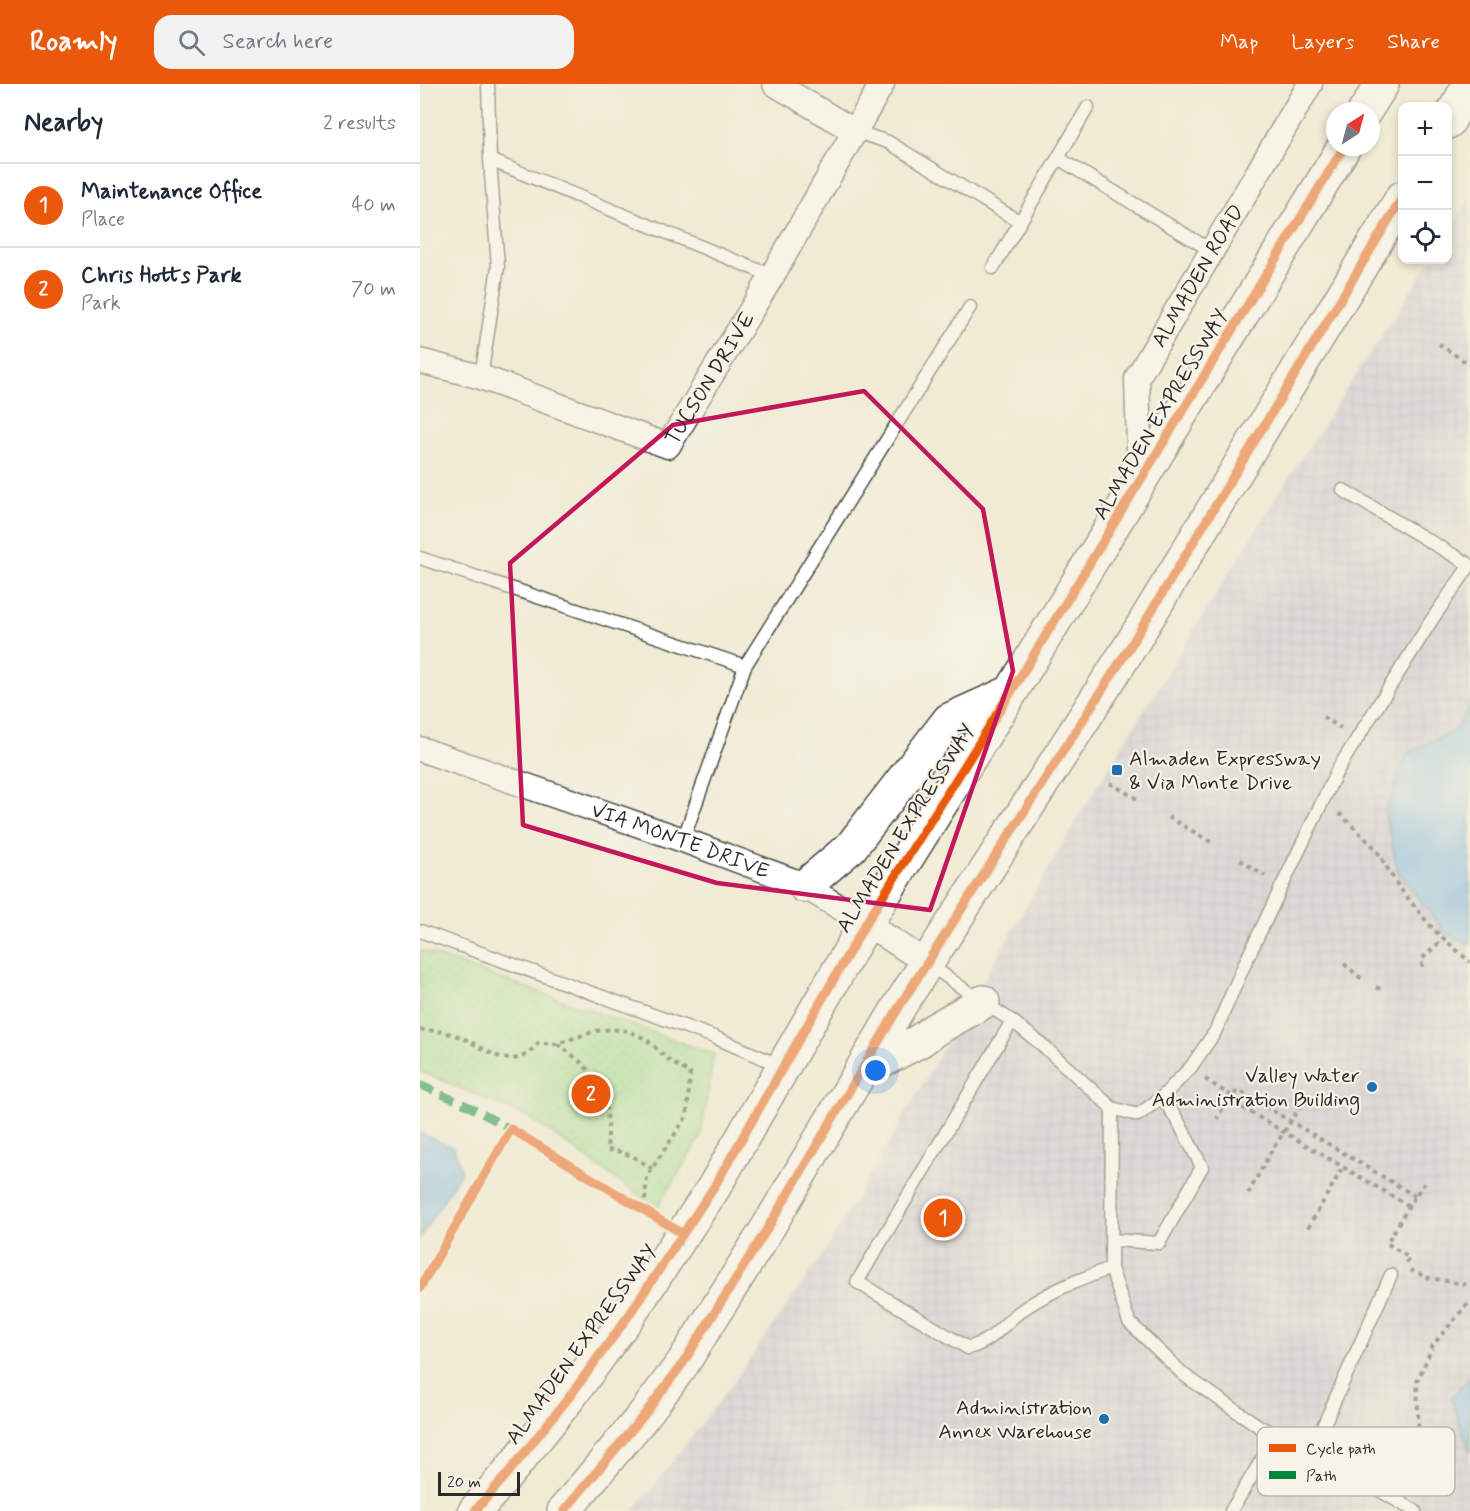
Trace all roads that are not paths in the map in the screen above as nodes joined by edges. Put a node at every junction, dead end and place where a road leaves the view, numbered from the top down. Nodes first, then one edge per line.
1 (488, 84) edge
2 (775, 84) edge
3 (882, 84) edge
4 (1310, 84) edge
5 (1382, 84) edge
6 (1470, 84) edge
7 (1371, 102) edge
8 (1088, 107) dead end
9 (1452, 115) edge
10 (854, 131) junction
11 (1339, 156) edge
12 (1058, 158) junction
13 (490, 160) junction
14 (1398, 205) edge
15 (1020, 222) junction
16 (1212, 251) junction
17 (993, 268) dead end
18 (772, 276) junction
19 (970, 307) dead end
20 (420, 361) edge
21 (481, 377) junction
22 (1140, 481) junction
23 (1343, 490) dead end
24 (420, 558) edge
25 (1470, 565) edge
26 (745, 666) junction
27 (1011, 692) junction
28 (420, 749) edge
29 (683, 840) junction
30 (805, 886) junction
31 (866, 923) junction
32 (420, 931) edge
33 (927, 963) junction
34 (983, 1002) junction
35 (1012, 1021) junction
36 (784, 1068) junction
37 (860, 1072) junction
38 (1162, 1097) junction
39 (1112, 1108) junction
40 (1112, 1240) junction
41 (1111, 1268) junction
42 (1391, 1275) dead end
43 (1260, 1427) edge
44 (1322, 1427) edge
45 (1257, 1467) edge
46 (1389, 1496) edge
47 (476, 1511) edge
48 (564, 1511) edge
49 (1231, 1511) edge
50 (1414, 1511) edge

1 - 13 lane
2 - 10 street
3 - 10 street, TUCSON DRIVE
4 - 16 street, ALMADEN ROAD
5 - 7 main road
6 - 9 main road
8 - 12 lane
10 - 15 lane
10 - 18 street, TUCSON DRIVE
11 - 22 main road, ALMADEN EXPRESSWAY
12 - 15 lane
12 - 16 lane
13 - 18 lane
13 - 21 lane
14 - 33 main road
15 - 17 lane
16 - 22 street, ALMADEN ROAD
18 - 21 street, TUCSON DRIVE
19 - 26 lane
20 - 21 street, TUCSON DRIVE
22 - 27 main road, ALMADEN EXPRESSWAY
23 - 25 lane
24 - 26 lane
25 - 38 lane
26 - 29 lane
27 - 30 main road
27 - 31 main road, ALMADEN EXPRESSWAY
28 - 29 street, VIA MONTE DRIVE
29 - 30 street, VIA MONTE DRIVE
30 - 31 street, VIA MONTE DRIVE
31 - 33 street, VIA MONTE DRIVE
31 - 36 main road, ALMADEN EXPRESSWAY
32 - 36 lane
33 - 34 lane
33 - 37 main road
34 - 35 lane
34 - 37 main road
35 - 39 lane
35 - 41 lane
36 - 47 main road, ALMADEN EXPRESSWAY
37 - 48 main road
38 - 39 lane
38 - 40 lane
39 - 40 lane
40 - 41 lane
41 - 43 lane
42 - 44 lane
45 - 49 lane
46 - 50 lane

